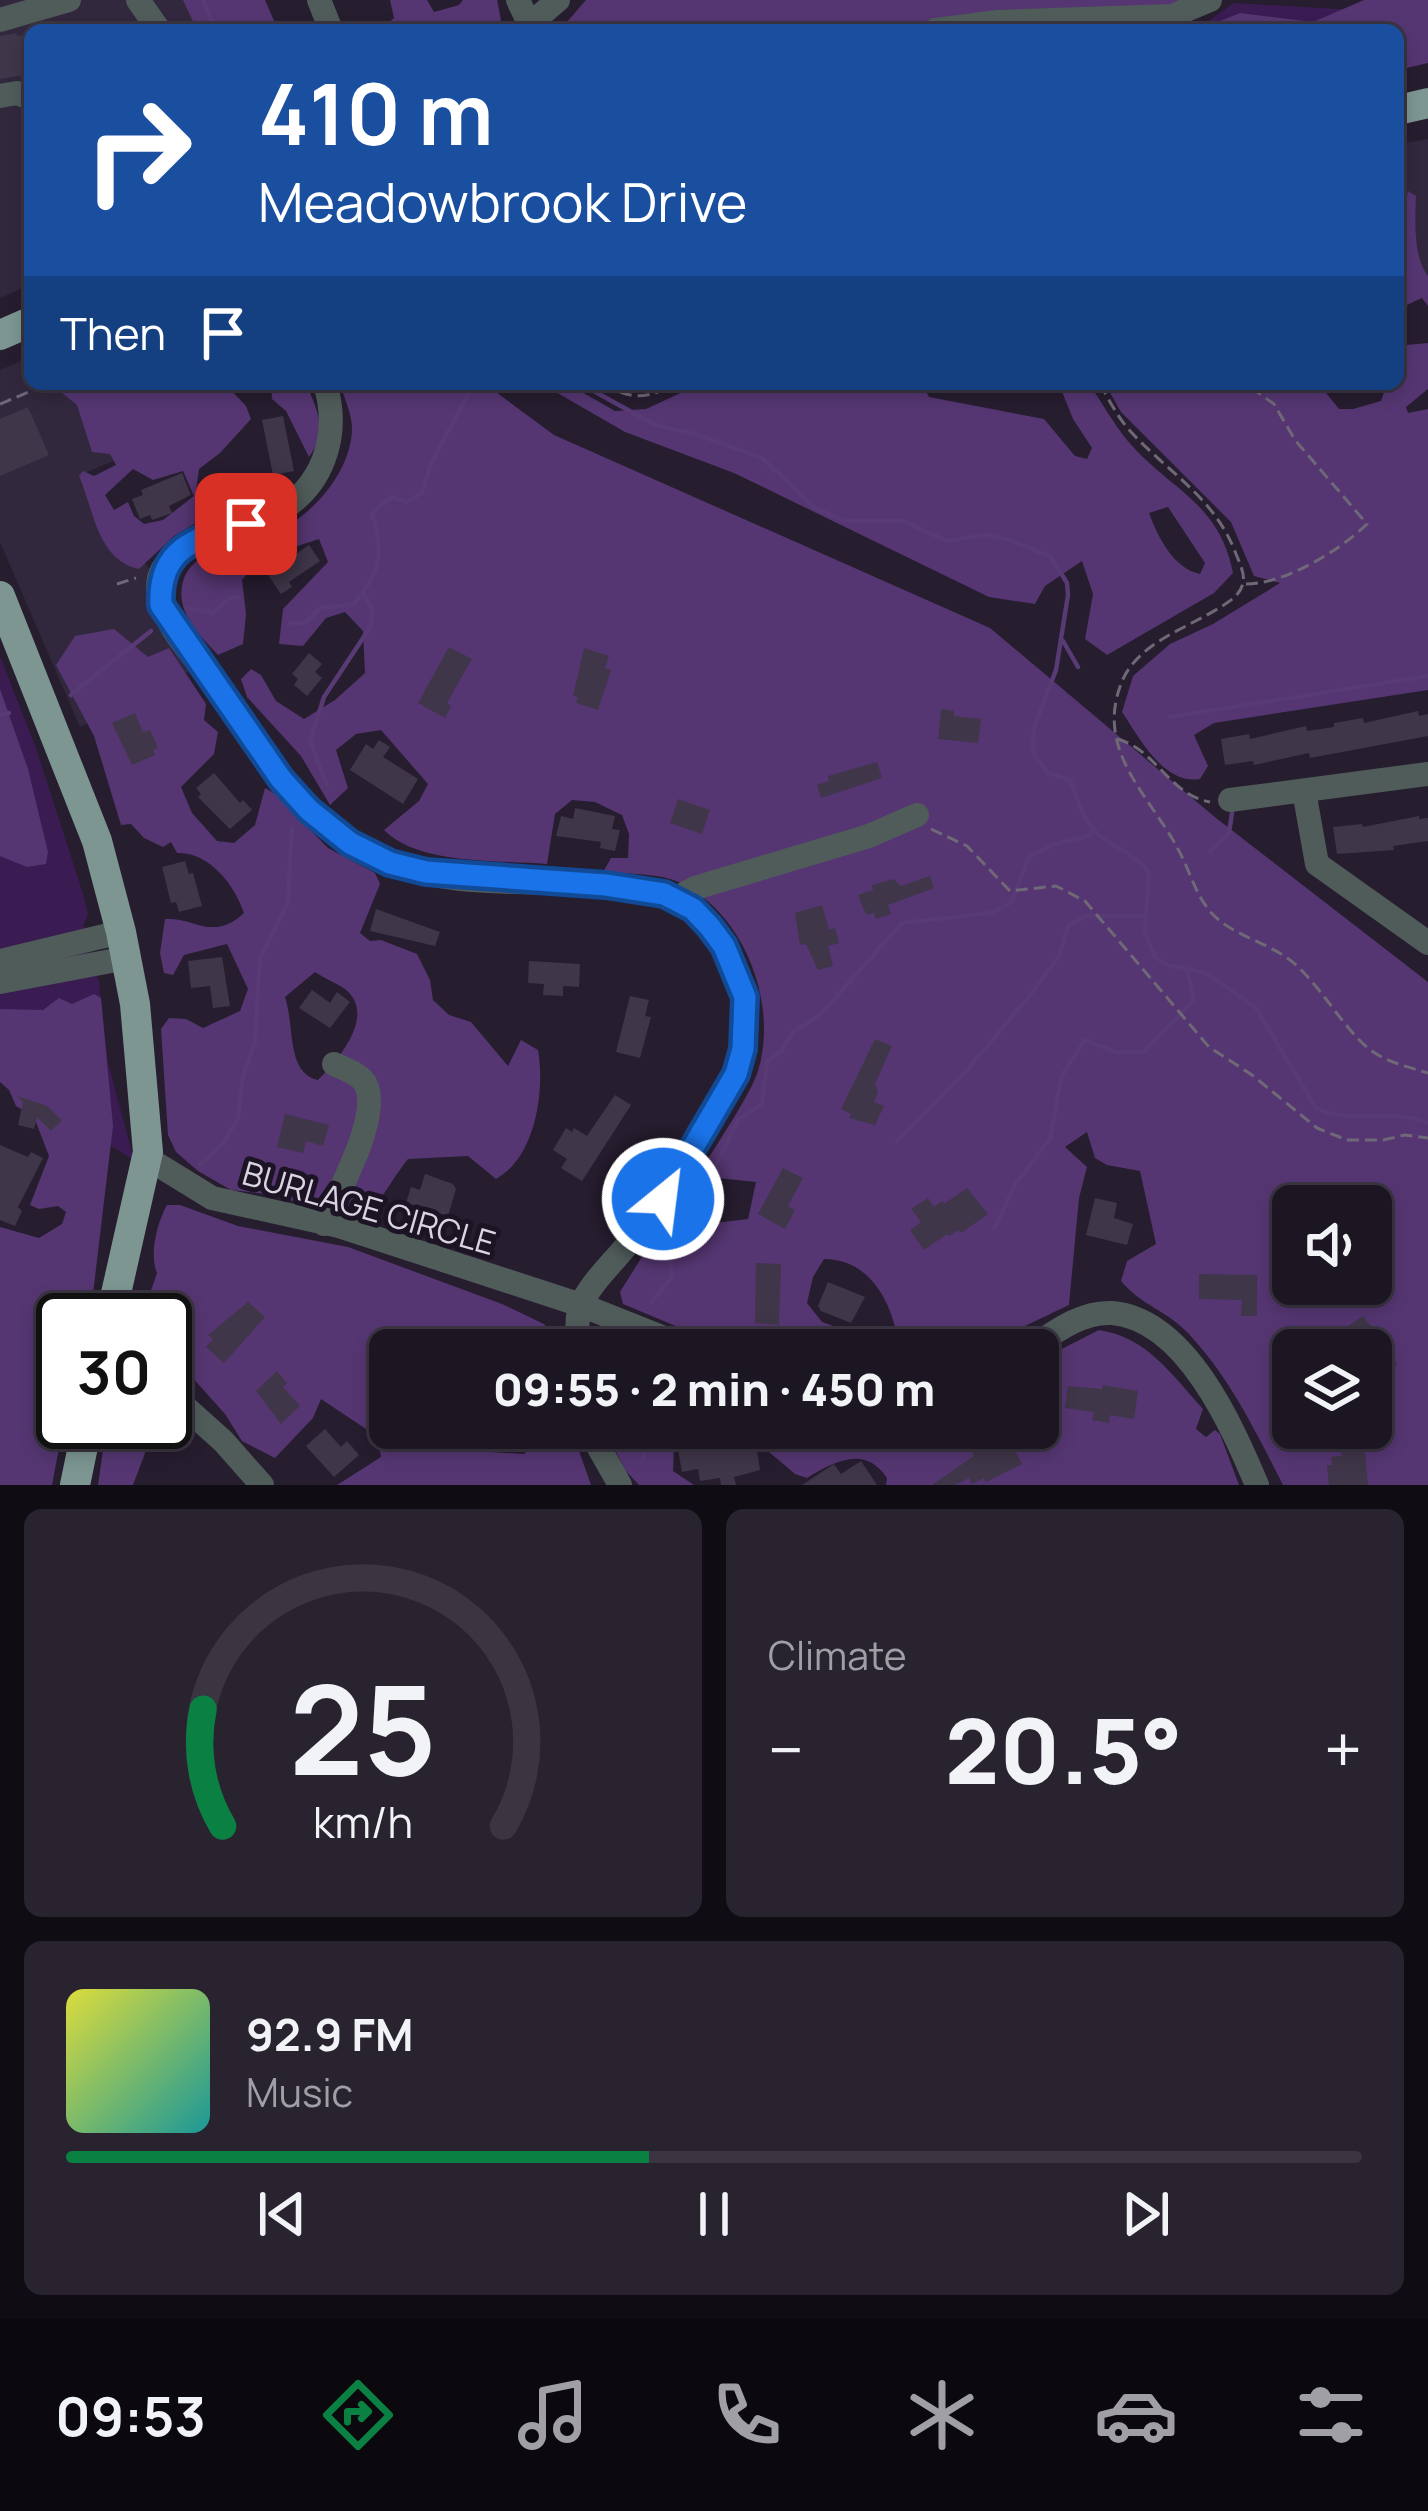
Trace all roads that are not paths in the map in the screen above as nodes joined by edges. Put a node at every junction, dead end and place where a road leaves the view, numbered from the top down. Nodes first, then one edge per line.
1 (69, 0) edge
2 (558, 0) edge
3 (1210, 0) edge
4 (0, 20) edge
5 (534, 24) edge
6 (982, 24) edge
7 (326, 390) edge
8 (0, 596) edge
9 (1428, 774) edge
10 (1304, 791) junction
11 (1230, 800) road end
12 (917, 814) road end
13 (677, 898) junction
14 (1428, 943) edge
15 (124, 945) junction
16 (0, 961) edge
17 (0, 982) edge
18 (334, 1064) dead end
19 (147, 1158) junction
20 (324, 1224) junction
21 (116, 1293) edge
22 (581, 1305) junction
23 (578, 1329) edge
24 (641, 1329) edge
25 (1059, 1330) edge
26 (192, 1413) edge
27 (82, 1449) edge
28 (600, 1449) edge
29 (75, 1485) edge
30 (262, 1485) edge
31 (620, 1485) edge
32 (1257, 1485) edge

1 - 4 street
2 - 5 street
3 - 6 street
7 - 13 street
8 - 15 main road
9 - 10 street
10 - 11 street
10 - 14 street
12 - 13 street
13 - 22 street
15 - 16 street
15 - 17 street
15 - 19 main road
18 - 20 street
19 - 20 street, BURLAGE CIRCLE
19 - 21 main road
20 - 22 street, BURLAGE CIRCLE
22 - 23 street
22 - 24 street, BURLAGE CIRCLE
25 - 32 street
26 - 30 street
27 - 29 main road
28 - 31 street

